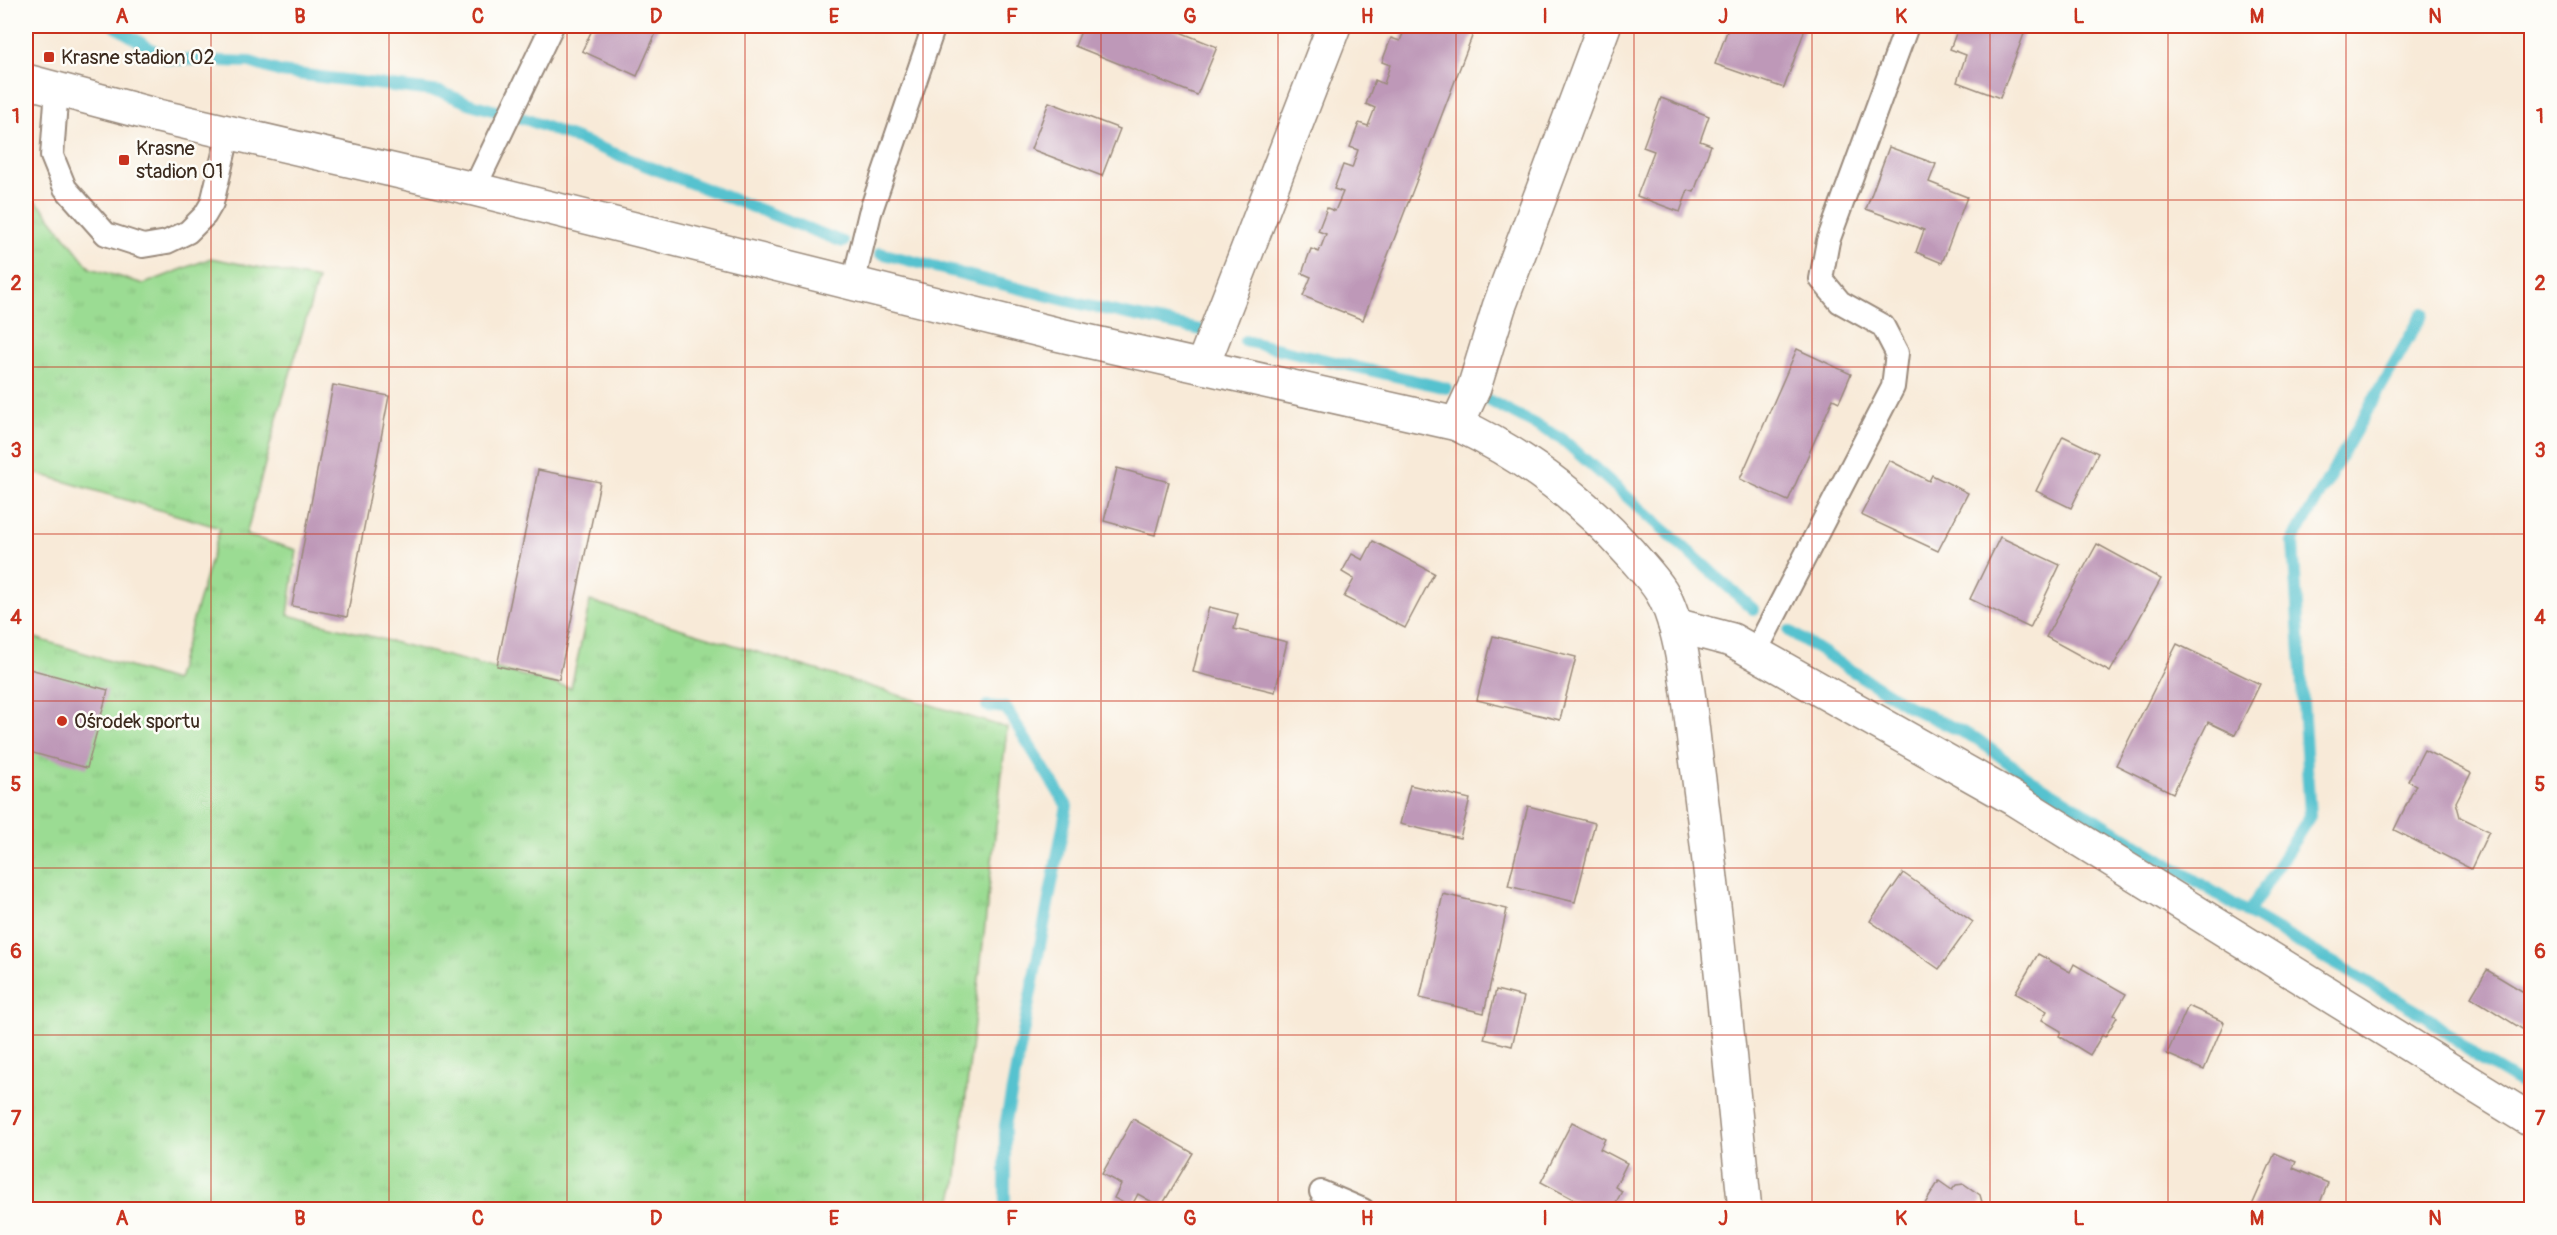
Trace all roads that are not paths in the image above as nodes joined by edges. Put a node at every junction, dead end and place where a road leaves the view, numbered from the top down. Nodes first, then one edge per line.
1 (552, 26) edge
2 (934, 26) edge
3 (1334, 26) edge
4 (1604, 26) edge
5 (1907, 26) edge
6 (26, 81) edge
7 (57, 88) junction
8 (229, 132) junction
9 (474, 189) junction
10 (853, 284) junction
11 (1202, 367) junction
12 (1457, 424) junction
13 (1675, 625) junction
14 (1755, 653) junction
15 (2532, 1121) edge
16 (1321, 1191) dead end
17 (1363, 1209) edge
18 (1745, 1209) edge

1 - 9 lane
2 - 10 lane
3 - 11 street
4 - 12 street
5 - 14 lane
6 - 7 street
7 - 8 street
7 - 8 lane
8 - 9 street
9 - 10 street
10 - 11 street
11 - 12 street
12 - 13 street
13 - 14 street
13 - 18 street
14 - 15 street
16 - 17 lane

